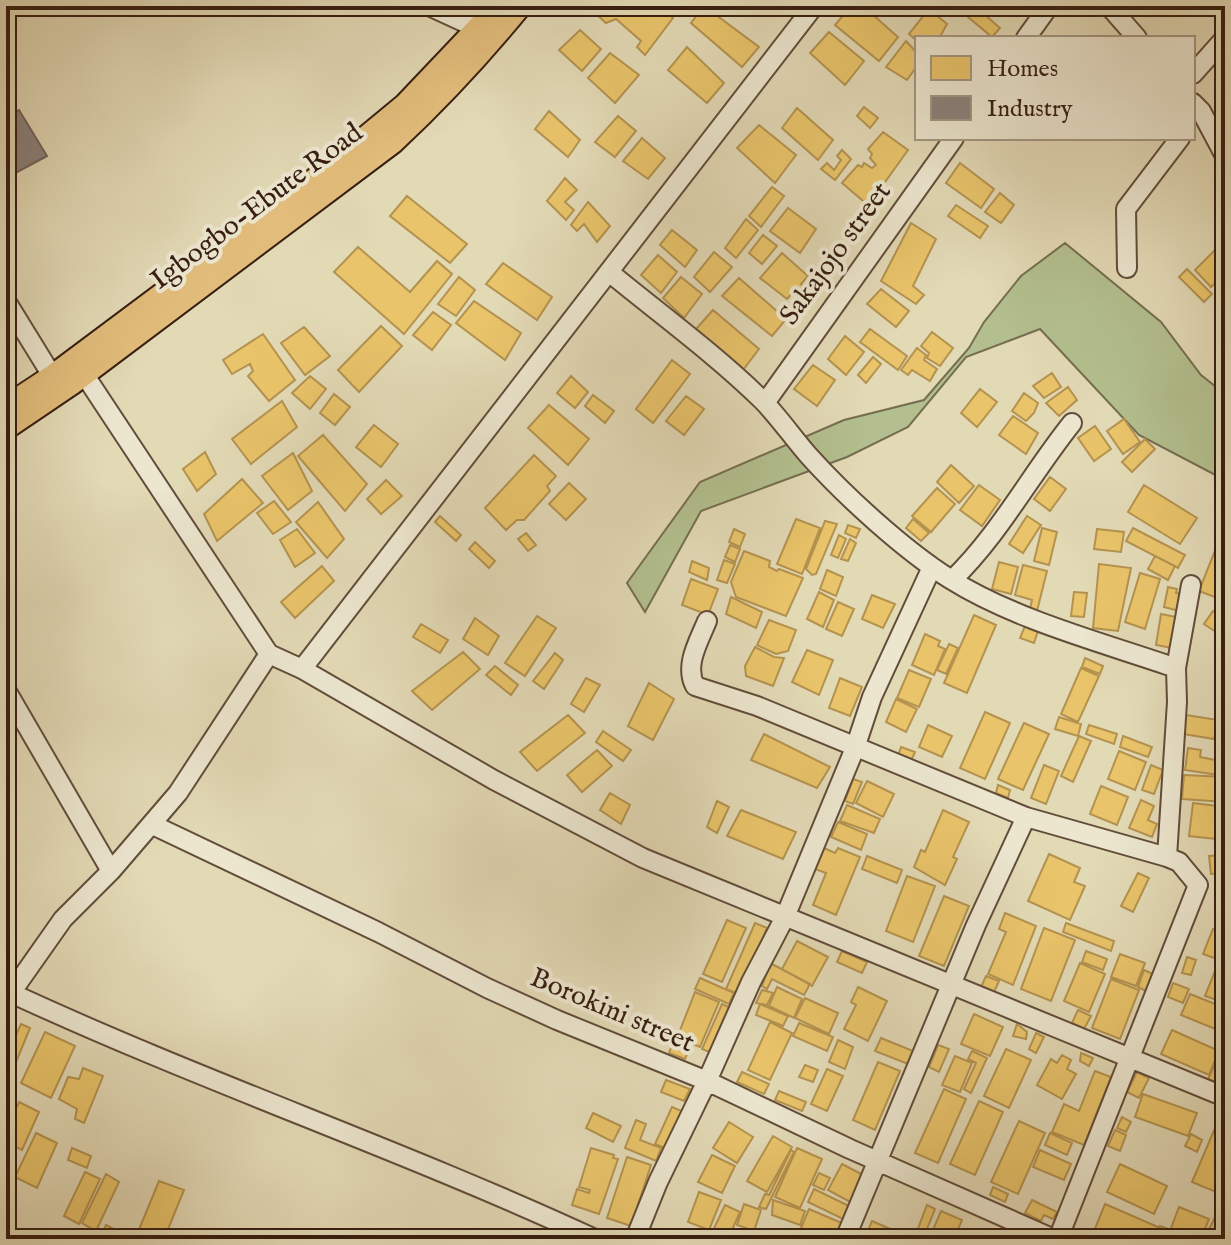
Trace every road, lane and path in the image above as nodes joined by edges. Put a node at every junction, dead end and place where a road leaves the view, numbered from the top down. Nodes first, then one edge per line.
1 (429, 6) edge
2 (499, 6) edge
3 (520, 6) edge
4 (814, 6) edge
5 (1049, 6) edge
6 (1109, 6) edge
7 (479, 29) junction
8 (1027, 36) edge
9 (1135, 36) edge
10 (1225, 38) edge
11 (1195, 72) edge
12 (1196, 112) edge
13 (953, 140) edge
14 (1178, 140) edge
15 (1225, 156) edge
16 (1127, 268) dead end
17 (609, 272) junction
18 (6, 301) edge
19 (79, 367) junction
20 (57, 383) junction
21 (765, 403) junction
22 (6, 407) edge
23 (1072, 423) dead end
24 (6, 428) edge
25 (932, 567) junction
26 (952, 580) junction
27 (1191, 585) dead end
28 (707, 621) dead end
29 (269, 654) junction
30 (1176, 668) junction
31 (302, 669) junction
32 (6, 690) edge
33 (11, 710) edge
34 (855, 748) junction
35 (1026, 817) junction
36 (153, 825) junction
37 (1167, 857) junction
38 (111, 871) junction
39 (785, 917) junction
40 (952, 984) junction
41 (9, 997) edge
42 (1130, 1059) junction
43 (707, 1081) junction
44 (1225, 1097) edge
45 (877, 1161) junction
46 (6, 1236) edge
47 (12, 1239) edge
48 (595, 1239) edge
49 (635, 1239) edge
50 (845, 1239) edge
51 (1056, 1239) edge

1 - 7 street
2 - 7 main road, Igbogbo-Ebute Road
3 - 19 main road, Igbogbo-Ebute Road
4 - 17 street
5 - 8 street
6 - 9 street
7 - 19 main road, Igbogbo-Ebute Road
10 - 11 street
12 - 15 street
13 - 21 street, Sakajojo street
14 - 16 street
17 - 21 street
17 - 31 street
18 - 20 street
19 - 20 main road, Igbogbo-Ebute Road
19 - 29 street
20 - 22 main road, Igbogbo-Ebute Road
20 - 24 main road, Igbogbo-Ebute Road
21 - 25 street
23 - 26 street
25 - 26 street
25 - 34 street
26 - 30 street
27 - 30 street
28 - 34 street
29 - 31 street
29 - 36 street
30 - 37 street
31 - 39 street
32 - 33 street
33 - 38 street
34 - 35 street
34 - 39 street
35 - 37 street
35 - 40 street
36 - 38 street
36 - 43 street, Borokini street
37 - 42 street
38 - 41 street
39 - 40 street
39 - 43 street
40 - 42 street
40 - 45 street
41 - 48 street
42 - 44 street
42 - 51 street
43 - 45 street, Borokini street
43 - 49 street
45 - 50 street
45 - 51 street, Borokini street
46 - 47 street

